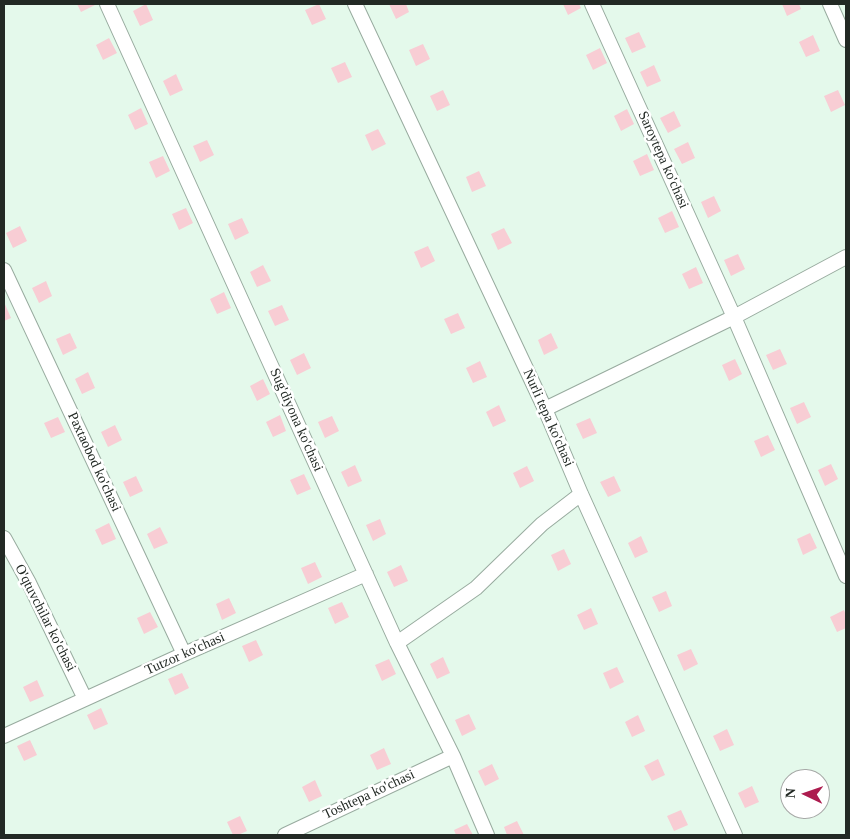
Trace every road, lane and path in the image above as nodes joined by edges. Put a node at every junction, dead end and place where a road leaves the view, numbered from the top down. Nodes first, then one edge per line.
1 (107, 4) edge
2 (356, 4) edge
3 (592, 4) edge
4 (830, 4) edge
5 (846, 40) edge
6 (846, 257) edge
7 (4, 270) edge
8 (734, 317) junction
9 (545, 409) junction
10 (581, 494) junction
11 (4, 538) edge
12 (366, 574) junction
13 (846, 576) edge
14 (398, 642) junction
15 (184, 654) junction
16 (86, 699) junction
17 (4, 736) edge
18 (453, 756) junction
19 (285, 835) edge
20 (486, 835) edge
21 (735, 835) edge

1 - 12 street, Sug'diyona ko'chasi
2 - 9 street, Nurli tepa ko'chasi
3 - 8 street, Saroytepa ko'chasi
4 - 5 street
6 - 8 street
7 - 15 street, Paxtaobod ko'chasi
8 - 9 street
8 - 13 street, Saroytepa ko'chasi
9 - 10 street, Nurli tepa ko'chasi
10 - 14 street
10 - 21 street, Nurli tepa ko'chasi
11 - 16 street, O'qtuvchilar ko'chasi
12 - 14 street, Sug'diyona ko'chasi
12 - 15 street, Tutzor ko'chasi
14 - 18 street, Sug'diyona ko'chasi
15 - 16 street, Tutzor ko'chasi
16 - 17 street, Tutzor ko'chasi
18 - 19 street, Toshtepa ko'chasi
18 - 20 street, Sug'diyona ko'chasi

